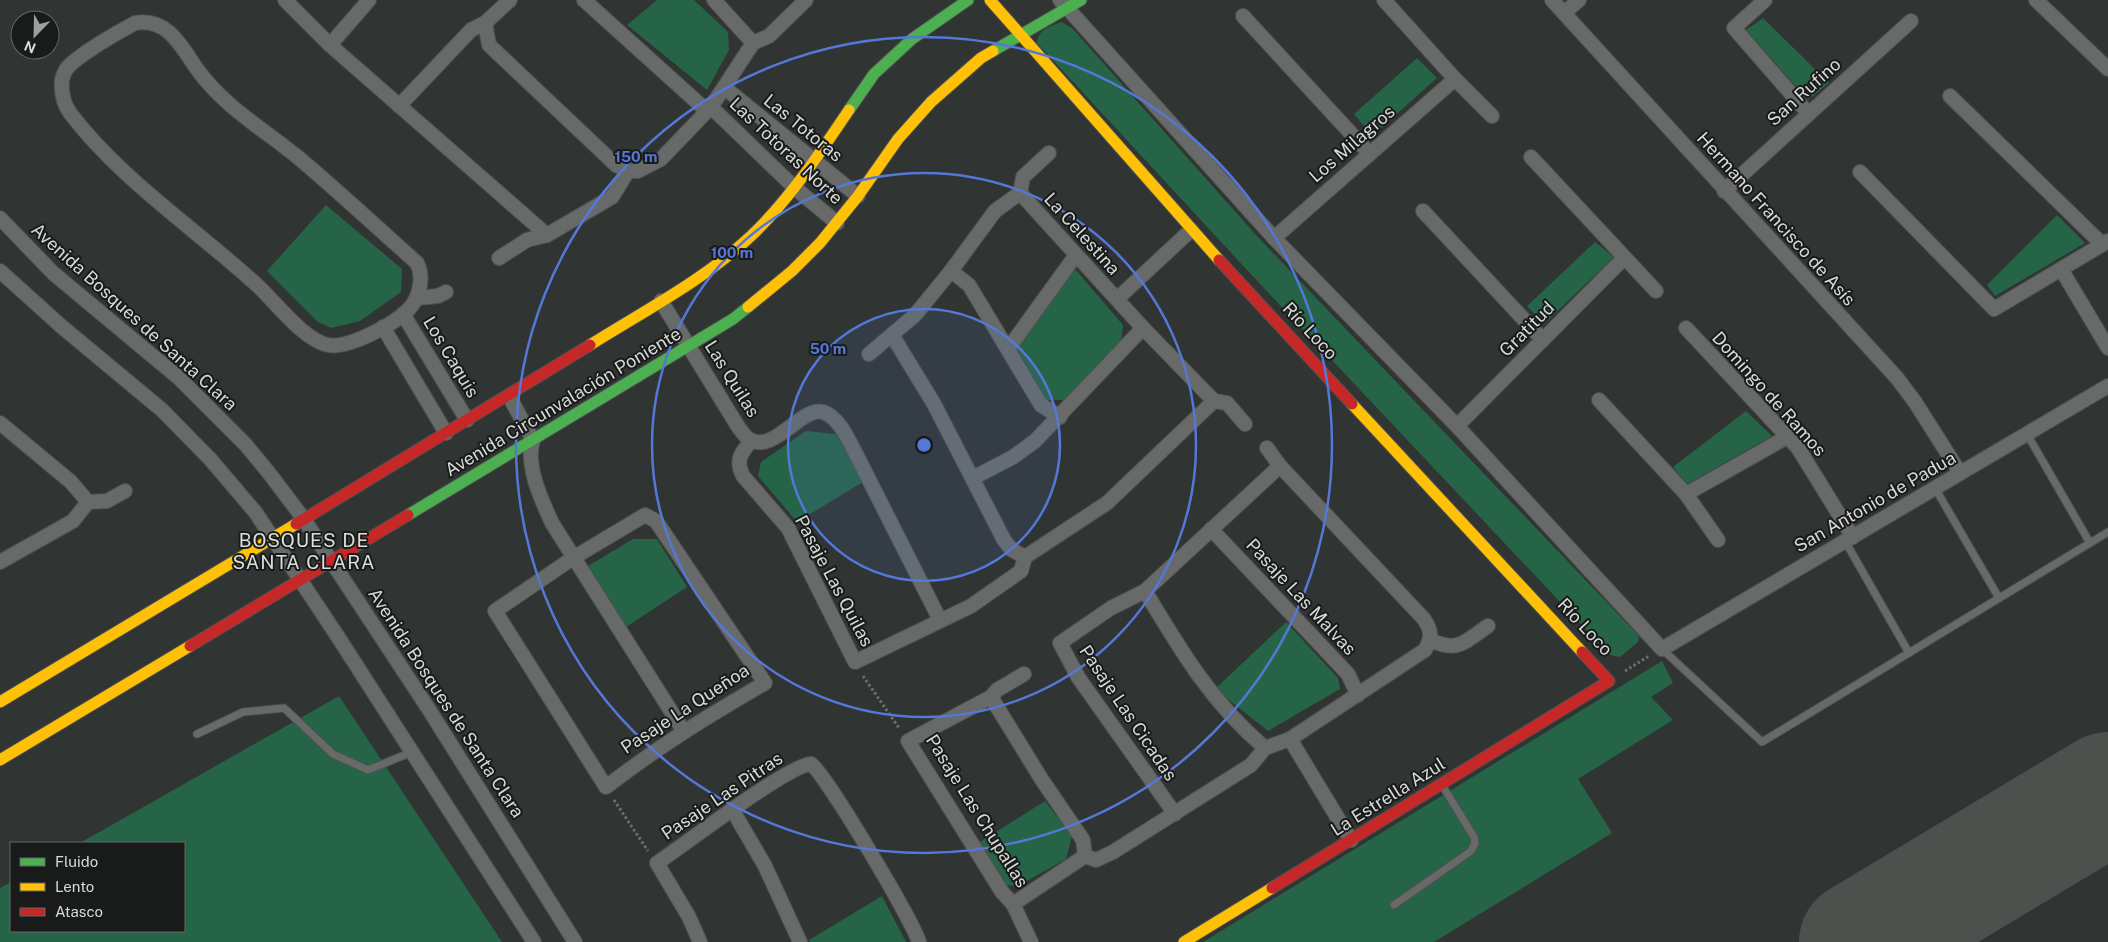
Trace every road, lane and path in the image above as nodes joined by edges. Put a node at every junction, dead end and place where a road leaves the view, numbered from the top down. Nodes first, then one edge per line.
1 (284, 0) edge
2 (369, 0) edge
3 (510, 0) edge
4 (584, 0) edge
5 (714, 0) edge
6 (806, 0) edge
7 (968, 0) edge
8 (990, 0) edge
9 (1081, 0) edge
10 (1384, 0) edge
11 (1552, 0) edge
12 (1579, 0) edge
13 (1765, 0) edge
14 (2040, 1) edge
15 (1063, 4) edge
16 (1564, 13) junction
17 (1243, 16) dead end
18 (1911, 21) dead end
19 (484, 23) junction
20 (1021, 36) junction
21 (753, 44) junction
22 (330, 45) junction
23 (2108, 69) edge
24 (1455, 79) junction
25 (725, 88) junction
26 (1950, 96) dead end
27 (399, 106) junction
28 (709, 109) junction
29 (1808, 113) junction
30 (1492, 116) dead end
31 (1369, 152) junction
32 (1049, 153) dead end
33 (1531, 157) dead end
34 (813, 160) junction
35 (628, 171) junction
36 (1860, 172) dead end
37 (795, 188) junction
38 (1724, 191) junction
39 (1020, 193) junction
40 (858, 196) junction
41 (1422, 211) dead end
42 (0, 218) edge
43 (837, 223) junction
44 (1191, 230) junction
45 (548, 235) junction
46 (1274, 238) junction
47 (2105, 242) edge
48 (1076, 254) junction
49 (499, 258) dead end
50 (1624, 258) junction
51 (2061, 268) junction
52 (0, 271) edge
53 (951, 271) junction
54 (1656, 291) dead end
55 (446, 292) dead end
56 (417, 298) junction
57 (1117, 299) junction
58 (661, 301) junction
59 (403, 314) junction
60 (383, 327) junction
61 (1143, 328) junction
62 (1686, 328) dead end
63 (892, 335) junction
64 (1543, 340) junction
65 (689, 347) junction
66 (2108, 348) edge
67 (1008, 349) junction
68 (869, 354) dead end
69 (2108, 386) edge
70 (509, 396) junction
71 (1599, 400) dead end
72 (1214, 401) junction
73 (1060, 417) junction
74 (467, 420) junction
75 (0, 423) edge
76 (1245, 424) dead end
77 (1457, 426) junction
78 (446, 433) junction
79 (2027, 434) junction
80 (1787, 437) junction
81 (533, 440) junction
82 (750, 440) junction
83 (1267, 448) dead end
84 (1280, 466) junction
85 (1960, 473) junction
86 (973, 478) junction
87 (1935, 488) junction
88 (125, 491) dead end
89 (1686, 494) junction
90 (88, 502) junction
91 (303, 518) junction
92 (1211, 529) junction
93 (2108, 532) edge
94 (272, 537) junction
95 (1849, 539) junction
96 (1718, 540) dead end
97 (2090, 543) junction
98 (1024, 557) junction
99 (573, 558) junction
100 (331, 561) junction
101 (0, 562) edge
102 (300, 580) junction
103 (1145, 591) junction
104 (1999, 598) junction
105 (940, 620) junction
106 (1488, 626) dead end
107 (1430, 640) junction
108 (1662, 649) junction
109 (1910, 652) junction
110 (855, 662) junction
111 (1024, 674) dead end
112 (1609, 681) junction
113 (1358, 694) junction
114 (992, 697) junction
115 (0, 702) edge
116 (683, 730) junction
117 (197, 734) dead end
118 (1290, 739) junction
119 (908, 741) junction
120 (1265, 748) junction
121 (412, 752) junction
122 (0, 760) edge
123 (1441, 784) junction
124 (606, 786) junction
125 (733, 811) junction
126 (1175, 814) junction
127 (1351, 840) junction
128 (1085, 856) junction
129 (658, 863) junction
130 (1013, 904) junction
131 (1394, 905) dead end
132 (534, 942) edge
133 (575, 942) edge
134 (700, 942) edge
135 (800, 942) edge
136 (919, 942) edge
137 (1031, 942) edge
138 (1184, 942) edge

1 - 22 street
2 - 22 street
3 - 19 street
4 - 28 street, Las Totoras Norte
5 - 21 street
6 - 21 street
7 - 34 street, Avenida Circunvalación Poniente
8 - 20 street, Río Loco
9 - 15 street, Avenida Circunvalación Poniente
10 - 24 street
11 - 16 street, Hermano Francisco de Asís
12 - 16 street
13 - 29 street
14 - 23 street
15 - 20 street, Avenida Circunvalación Poniente
15 - 46 street
16 - 38 street, Hermano Francisco de Asís
17 - 31 street
18 - 29 street, San Rufino
19 - 27 street
19 - 35 street
20 - 40 street, Avenida Circunvalación Poniente
20 - 44 street, Río Loco
21 - 25 street
22 - 27 street
24 - 30 street
24 - 31 street, Los Milagros
25 - 28 street
25 - 34 street, Las Totoras
26 - 47 street
27 - 45 street
28 - 35 street
28 - 37 street, Las Totoras Norte
29 - 38 street, San Rufino
31 - 46 street, Los Milagros
32 - 39 street
33 - 50 street
34 - 37 street, Avenida Circunvalación Poniente
34 - 40 street, Las Totoras
35 - 45 street
36 - 51 street
37 - 43 street, Las Totoras Norte
37 - 58 street, Avenida Circunvalación Poniente
38 - 85 street, Hermano Francisco de Asís
39 - 48 street, La Celestina
39 - 53 street
40 - 43 street, Avenida Circunvalación Poniente
41 - 64 street
42 - 91 street, Avenida Bosques de Santa Clara
43 - 65 street, Avenida Circunvalación Poniente
44 - 57 street, La Celestina
44 - 112 street, Río Loco
45 - 49 street
46 - 77 street
47 - 51 street
48 - 57 street, La Celestina
48 - 67 street
50 - 54 street
50 - 64 street, Gratitud
51 - 66 street
52 - 94 street
53 - 63 street
53 - 67 street
55 - 56 street
56 - 59 street
56 - 60 street
57 - 61 street, La Celestina
58 - 65 street, Las Quilas
58 - 70 street, Avenida Circunvalación Poniente
59 - 60 street
59 - 74 street, Los Caquis
60 - 78 street
61 - 72 street, La Celestina
61 - 73 street
62 - 80 street, Domingo de Ramos
63 - 68 street
63 - 86 street
64 - 77 street, Gratitud
65 - 81 street, Avenida Circunvalación Poniente
65 - 82 street, Las Quilas
67 - 73 street
69 - 79 street, San Antonio de Padua
70 - 74 street, Avenida Circunvalación Poniente
70 - 81 street
71 - 89 street
72 - 76 street, La Celestina
72 - 98 street
73 - 86 street
74 - 78 street, Avenida Circunvalación Poniente
75 - 90 street
77 - 108 street
78 - 91 street, Avenida Circunvalación Poniente
79 - 85 street, San Antonio de Padua
79 - 97 lane
80 - 89 street
80 - 95 street, Domingo de Ramos
81 - 99 street
81 - 100 street, Avenida Circunvalación Poniente
82 - 105 street, Las Quilas
82 - 110 street, Pasaje Las Quilas
83 - 84 street
84 - 92 street, Pasaje Las Cicadas
84 - 107 street
85 - 87 street, San Antonio de Padua
86 - 98 street
87 - 95 street, San Antonio de Padua
87 - 104 lane
88 - 90 street
89 - 96 street
90 - 101 street
91 - 94 street, Avenida Circunvalación Poniente
91 - 100 street, Avenida Bosques de Santa Clara
92 - 103 street, Pasaje Las Cicadas
92 - 113 street, Pasaje Las Malvas
93 - 97 lane
94 - 102 street
94 - 115 street, Avenida Circunvalación Poniente
95 - 108 street, San Antonio de Padua
95 - 109 lane
97 - 104 lane
98 - 105 street, Pasaje Las Quilas
99 - 116 street
99 - 116 street, Pasaje La Queñoa
99 - 124 street
100 - 102 street, Avenida Circunvalación Poniente
100 - 133 street, Avenida Bosques de Santa Clara
102 - 121 street
102 - 122 street, Avenida Circunvalación Poniente
103 - 120 street
103 - 126 street, Pasaje Las Cicadas
104 - 109 lane
105 - 110 street, Pasaje Las Quilas
106 - 107 street
107 - 113 street
108 - 109 lane
108 - 112 path
110 - 119 path
111 - 114 street, Pasaje Las Chupallas
112 - 123 street, La Estrella Azul
113 - 118 street
114 - 119 street, Pasaje Las Chupallas
114 - 128 street
116 - 124 street, Pasaje La Queñoa
117 - 121 lane
118 - 120 street
118 - 127 street
119 - 130 street, Pasaje Las Chupallas
120 - 126 street
121 - 132 street
123 - 127 street, La Estrella Azul
123 - 131 lane
124 - 129 path
125 - 129 street, Pasaje Las Pitras
125 - 135 street
125 - 136 street, Pasaje Las Pitras
126 - 128 street
127 - 138 street, La Estrella Azul
128 - 130 street
129 - 134 street, Pasaje Las Pitras
130 - 137 street, Pasaje Las Chupallas

